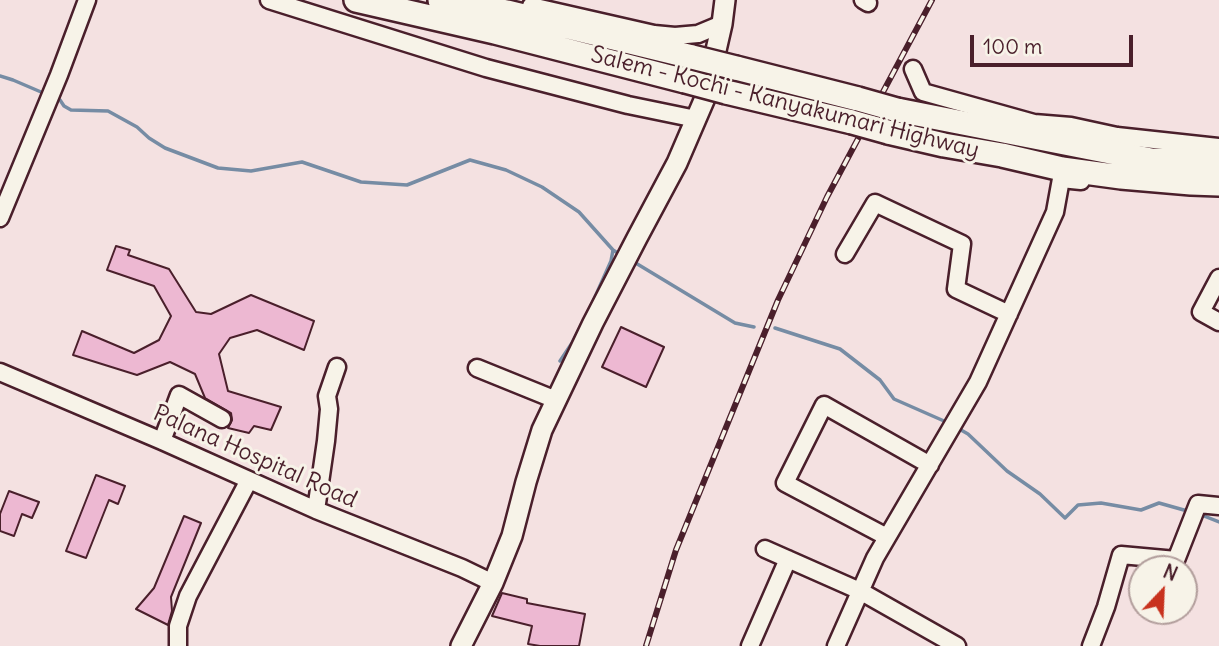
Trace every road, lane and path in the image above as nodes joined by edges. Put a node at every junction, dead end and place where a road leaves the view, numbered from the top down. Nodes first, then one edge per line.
1 (87, 0) edge
2 (269, 0) edge
3 (356, 0) edge
4 (440, 0) edge
5 (505, 0) edge
6 (725, 0) edge
7 (722, 24) junction
8 (913, 69) dead end
9 (696, 119) junction
10 (1219, 147) edge
11 (1219, 161) edge
12 (1219, 184) edge
13 (1219, 196) edge
14 (0, 218) edge
15 (845, 254) dead end
16 (1219, 278) edge
17 (1009, 314) junction
18 (1219, 322) edge
19 (337, 367) dead end
20 (477, 368) dead end
21 (0, 372) edge
22 (556, 400) junction
23 (222, 419) dead end
24 (162, 441) junction
25 (930, 465) junction
26 (249, 480) junction
27 (1219, 506) edge
28 (316, 510) junction
29 (887, 537) junction
30 (765, 549) dead end
31 (788, 559) junction
32 (493, 583) junction
33 (860, 591) junction
34 (178, 646) edge
35 (461, 646) edge
36 (750, 646) edge
37 (836, 646) edge
38 (957, 646) edge
39 (1091, 646) edge

1 - 14 street
2 - 9 street
3 - 12 highway, Salem - Kochi - Kanyakumari Highway, bridge
4 - 11 highway, Salem - Kochi - Kanyakumari Highway, bridge
5 - 7 street
6 - 7 main road
7 - 9 main road
8 - 10 street
9 - 22 main road
13 - 17 street
15 - 17 street
16 - 18 street
17 - 25 street
19 - 28 street
20 - 22 street
21 - 24 street, Palana Hospital Road
22 - 32 main road
23 - 24 street
24 - 26 street, Palana Hospital Road
25 - 29 street
25 - 29 street
26 - 28 street, Palana Hospital Road
26 - 34 street
27 - 39 street
28 - 32 street, Palana Hospital Road
29 - 33 street
30 - 31 street
31 - 33 street
31 - 36 street
32 - 35 main road
33 - 37 street
33 - 38 street

